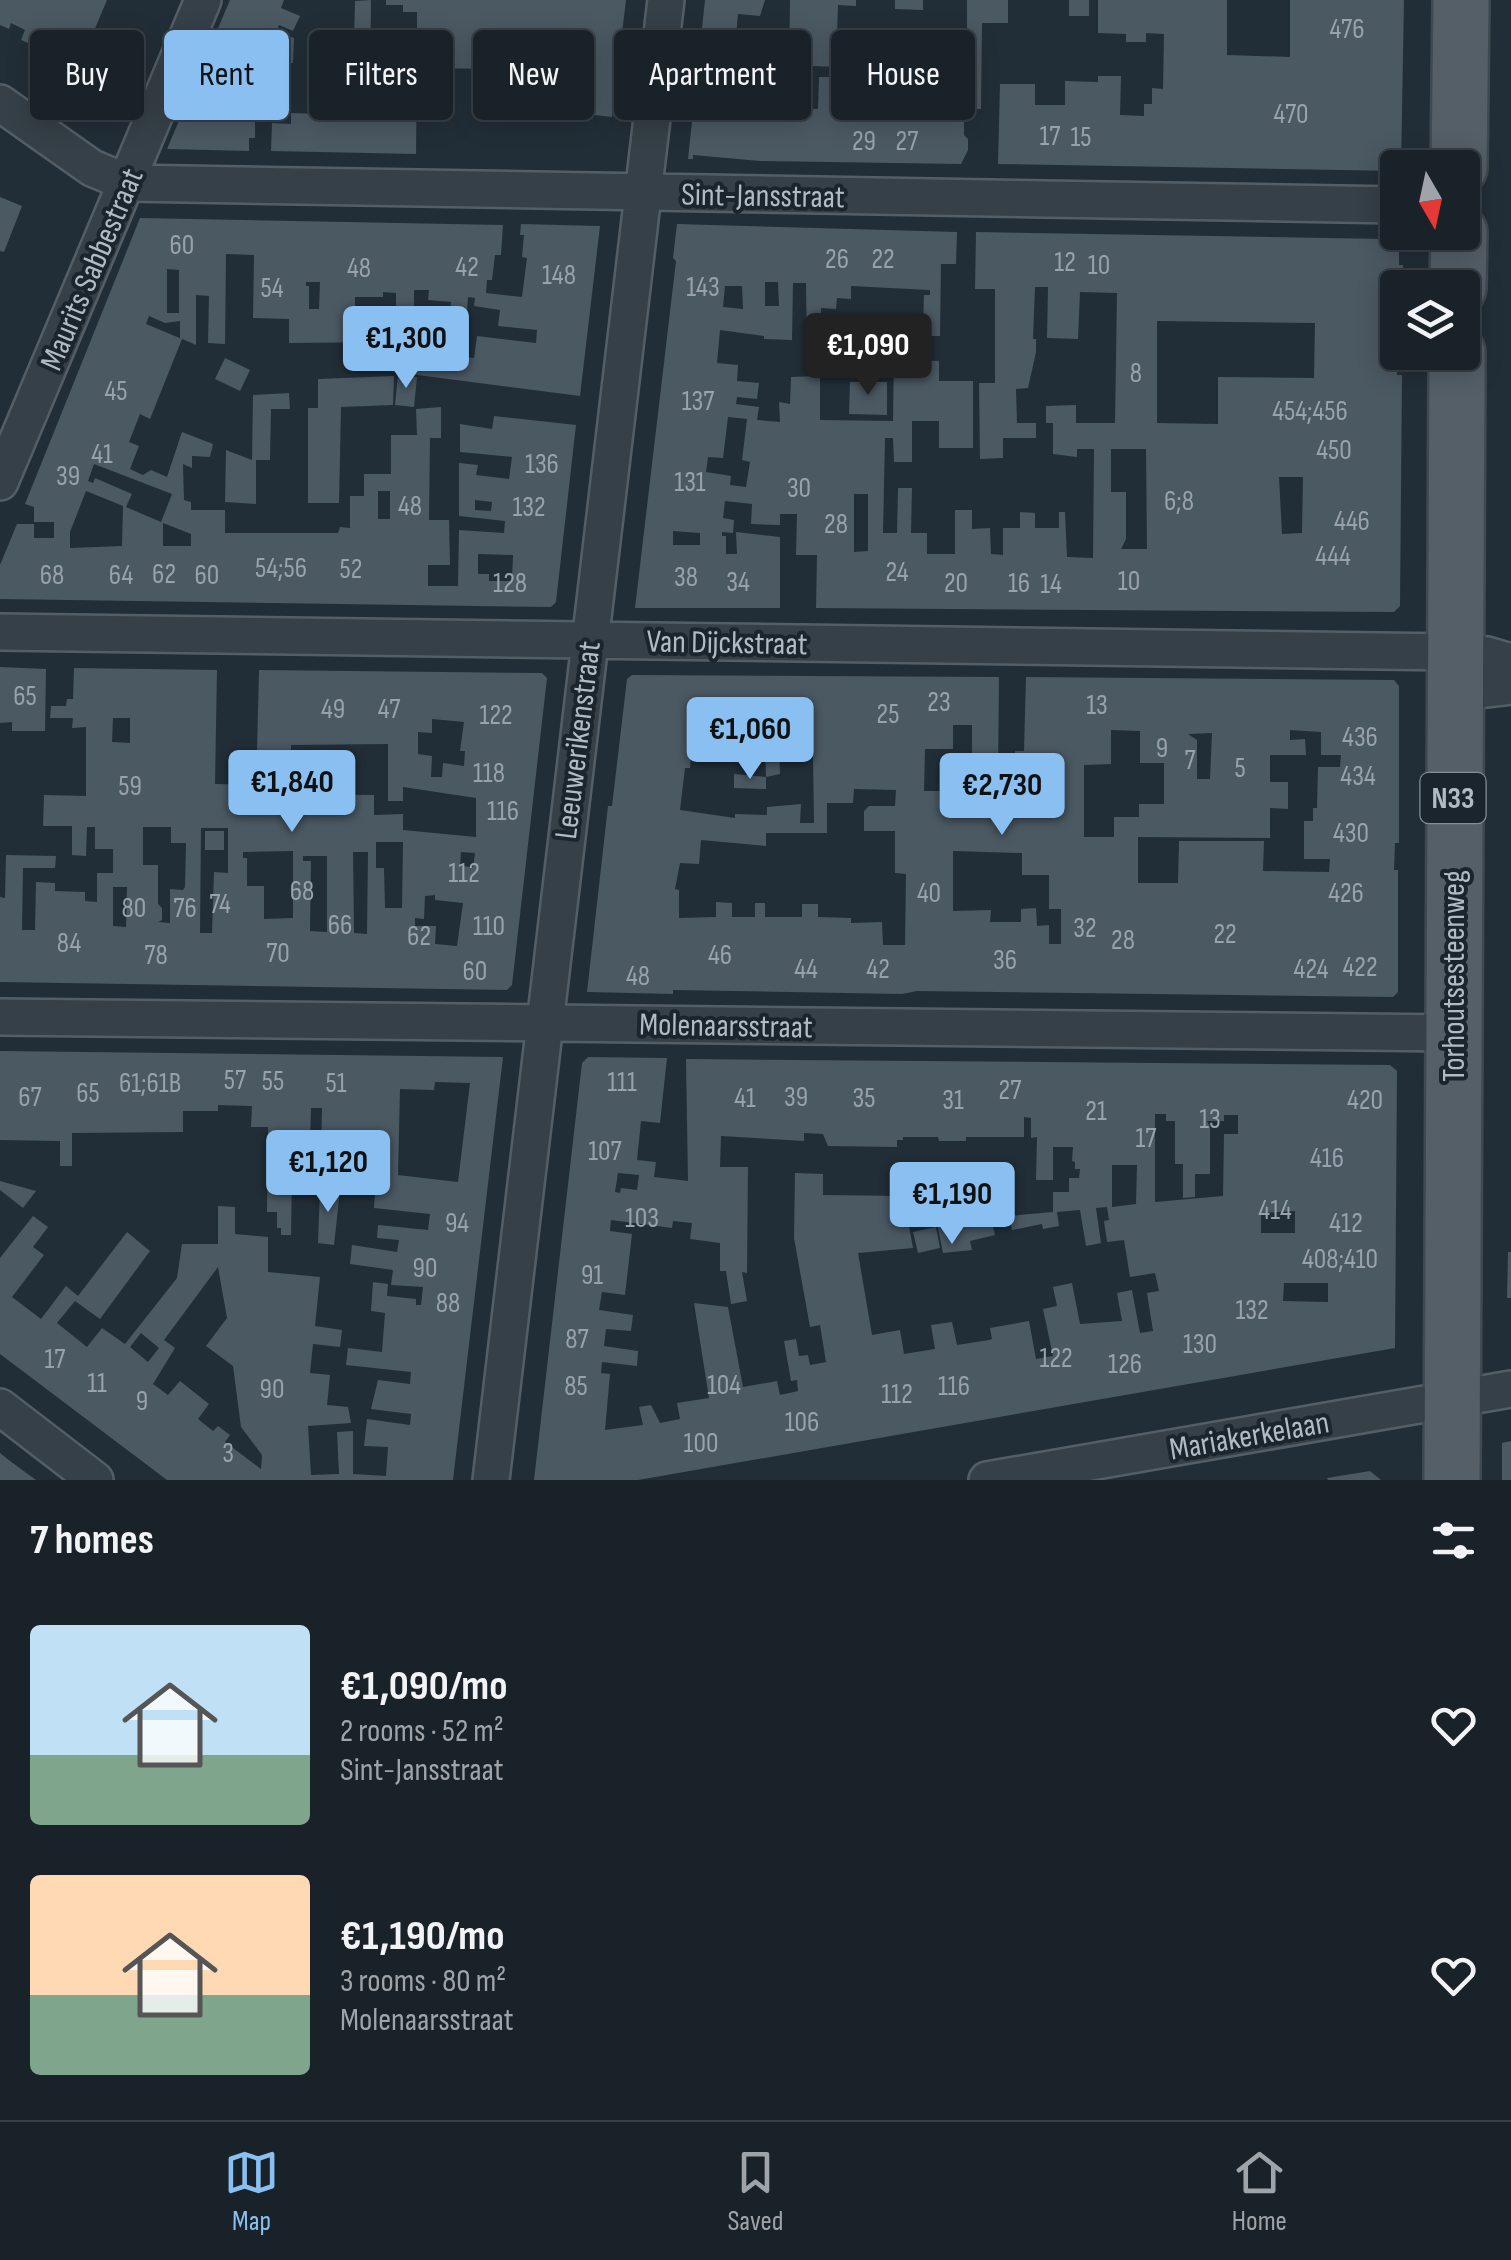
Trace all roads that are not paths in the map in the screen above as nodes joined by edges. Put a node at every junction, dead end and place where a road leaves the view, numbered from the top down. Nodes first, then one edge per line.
1 (203, 0) edge
2 (666, 0) edge
3 (1461, 0) edge
4 (0, 103) edge
5 (1459, 150) edge
6 (128, 183) junction
7 (643, 193) junction
8 (1380, 205) edge
9 (1457, 370) edge
10 (0, 482) edge
11 (0, 632) edge
12 (588, 640) junction
13 (1511, 662) edge
14 (1454, 672) junction
15 (1511, 686) edge
16 (0, 1018) edge
17 (544, 1024) junction
18 (1452, 1033) junction
19 (1511, 1389) edge
20 (1453, 1399) junction
21 (0, 1407) edge
22 (96, 1480) edge
23 (491, 1480) edge
24 (987, 1480) edge
25 (1452, 1480) edge

1 - 6 street, Maurits Sabbestraat
2 - 7 street, Leeuwerikenstraat
3 - 5 main road
4 - 6 street
6 - 7 street, Sint-Jansstraat
6 - 10 street, Maurits Sabbestraat
7 - 8 street, Sint-Jansstraat
7 - 12 street, Leeuwerikenstraat
9 - 14 main road, Torhoutsesteenweg / N33
11 - 12 street, Van Dijckstraat
12 - 14 street, Van Dijckstraat
12 - 17 street, Leeuwerikenstraat
13 - 14 street
14 - 15 street
14 - 18 main road, Torhoutsesteenweg / N33
16 - 17 street, Molenaarsstraat
17 - 18 street, Molenaarsstraat
17 - 23 street, Leeuwerikenstraat
18 - 20 main road, Torhoutsesteenweg / N33
19 - 20 street, Mariakerkelaan
20 - 24 street, Mariakerkelaan
20 - 25 main road, Torhoutsesteenweg / N33
21 - 22 street

